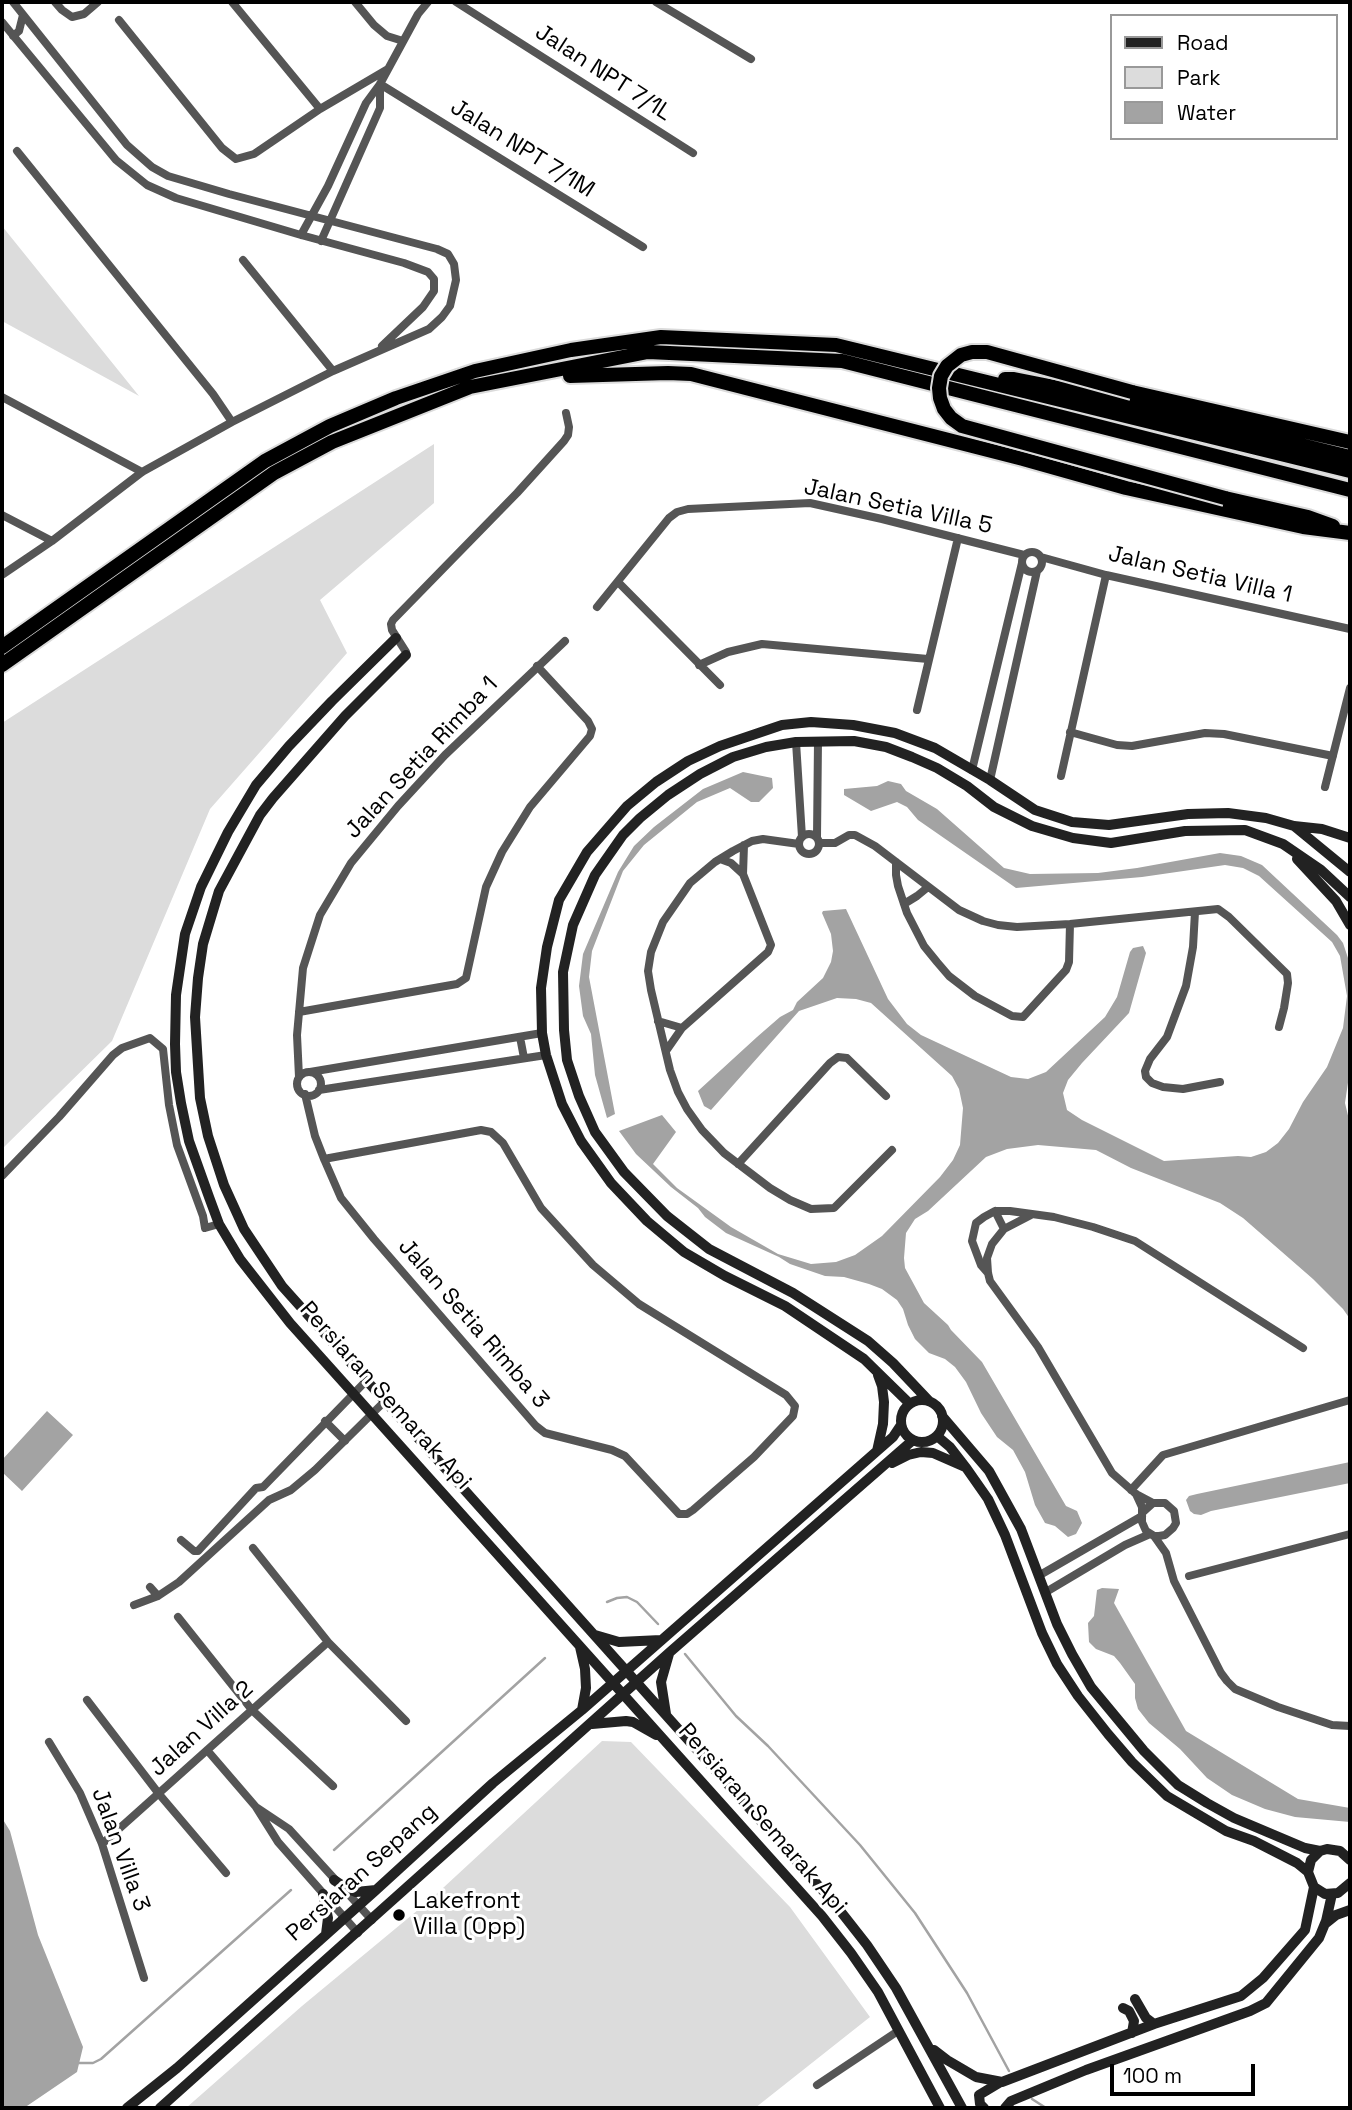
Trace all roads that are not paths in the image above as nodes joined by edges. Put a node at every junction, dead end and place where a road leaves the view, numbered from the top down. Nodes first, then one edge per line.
1 (13, 2) edge
2 (55, 2) edge
3 (98, 2) edge
4 (232, 2) edge
5 (355, 2) edge
6 (428, 2) edge
7 (456, 2) edge
8 (656, 2) edge
9 (23, 15) junction
10 (119, 20) dead end
11 (2, 22) edge
12 (13, 36) junction
13 (403, 41) junction
14 (751, 59) dead end
15 (388, 69) junction
16 (380, 84) junction
17 (320, 109) junction
18 (16, 151) dead end
19 (693, 153) dead end
20 (312, 216) junction
21 (331, 222) junction
22 (302, 235) junction
23 (321, 241) junction
24 (643, 247) dead end
25 (243, 260) dead end
26 (376, 351) junction
27 (333, 372) junction
28 (982, 381) junction
29 (470, 387) junction
30 (2, 397) edge
31 (566, 414) dead end
32 (232, 422) junction
33 (1350, 442) edge
34 (1350, 457) edge
35 (1350, 471) edge
36 (142, 472) junction
37 (1350, 490) edge
38 (2, 515) edge
39 (1350, 533) edge
40 (958, 538) junction
41 (52, 541) junction
42 (1041, 557) junction
43 (1023, 559) junction
44 (1037, 571) junction
45 (2, 575) edge
46 (1106, 575) junction
47 (618, 582) junction
48 (597, 607) dead end
49 (1350, 629) edge
50 (396, 638) junction
51 (565, 641) dead end
52 (2, 647) edge
53 (406, 655) joint
54 (928, 659) junction
55 (2, 664) edge
56 (699, 665) junction
57 (537, 666) junction
58 (720, 685) dead end
59 (1350, 688) edge
60 (917, 710) dead end
61 (1070, 732) junction
62 (796, 741) junction
63 (818, 741) junction
64 (1333, 756) junction
65 (972, 770) junction
66 (1061, 776) dead end
67 (990, 780) junction
68 (1325, 787) dead end
69 (1294, 826) junction
70 (1350, 838) edge
71 (818, 840) junction
72 (801, 841) junction
73 (1283, 844) junction
74 (744, 845) junction
75 (720, 859) junction
76 (896, 862) junction
77 (1350, 872) edge
78 (743, 874) junction
79 (928, 887) junction
80 (1350, 897) edge
81 (904, 904) junction
82 (1195, 912) junction
83 (1070, 924) junction
84 (1350, 925) edge
85 (299, 1013) junction
86 (658, 1021) junction
87 (1279, 1027) dead end
88 (682, 1028) junction
89 (542, 1033) junction
90 (520, 1037) junction
91 (666, 1051) junction
92 (546, 1055) junction
93 (524, 1058) junction
94 (310, 1072) junction
95 (299, 1077) junction
96 (1220, 1082) dead end
97 (319, 1090) junction
98 (304, 1094) junction
99 (886, 1096) dead end
100 (892, 1150) dead end
101 (324, 1159) junction
102 (738, 1164) junction
103 (2, 1176) edge
104 (995, 1211) junction
105 (1031, 1215) junction
106 (219, 1224) junction
107 (1004, 1229) junction
108 (988, 1273) junction
109 (1303, 1348) dead end
110 (876, 1370) junction
111 (366, 1381) junction
112 (354, 1393) junction
113 (1350, 1399) edge
114 (385, 1401) junction
115 (929, 1401) junction
116 (910, 1404) junction
117 (373, 1414) junction
118 (942, 1416) junction
119 (325, 1422) junction
120 (901, 1425) junction
121 (937, 1436) junction
122 (914, 1440) junction
123 (345, 1441) junction
124 (877, 1451) junction
125 (967, 1469) junction
126 (876, 1471) junction
127 (263, 1487) junction
128 (1133, 1492) junction
129 (269, 1500) junction
130 (1153, 1503) junction
131 (1142, 1515) junction
132 (1021, 1529) junction
133 (1170, 1533) junction
134 (1350, 1534) edge
135 (1005, 1535) junction
136 (1152, 1535) junction
137 (181, 1540) dead end
138 (253, 1548) dead end
139 (1166, 1553) junction
140 (1171, 1569) junction
141 (1040, 1575) junction
142 (1189, 1576) junction
143 (150, 1587) dead end
144 (1180, 1594) junction
145 (158, 1595) junction
146 (1047, 1596) junction
147 (134, 1605) dead end
148 (1032, 1605) junction
149 (178, 1617) dead end
150 (595, 1635) junction
151 (661, 1640) junction
152 (328, 1642) junction
153 (580, 1645) junction
154 (670, 1652) junction
155 (626, 1670) junction
156 (613, 1682) junction
157 (637, 1682) junction
158 (624, 1695) junction
159 (87, 1700) dead end
160 (252, 1710) junction
161 (582, 1710) junction
162 (666, 1714) junction
163 (406, 1721) dead end
164 (590, 1724) junction
165 (1350, 1726) edge
166 (665, 1740) junction
167 (49, 1742) dead end
168 (207, 1750) junction
169 (333, 1786) dead end
170 (159, 1794) junction
171 (256, 1807) junction
172 (102, 1844) junction
173 (1321, 1851) junction
174 (1350, 1860) edge
175 (1308, 1872) junction
176 (226, 1873) dead end
177 (334, 1880) junction
178 (1350, 1883) edge
179 (1314, 1887) junction
180 (376, 1891) junction
181 (323, 1894) junction
182 (1332, 1894) junction
183 (358, 1906) junction
184 (1350, 1910) edge
185 (344, 1918) junction
186 (372, 1920) junction
187 (1325, 1924) junction
188 (358, 1933) junction
189 (326, 1934) junction
190 (144, 1978) dead end
191 (1135, 1999) dead end
192 (1123, 2008) dead end
193 (1154, 2024) junction
194 (898, 2031) junction
195 (1132, 2033) junction
196 (929, 2046) junction
197 (999, 2083) junction
198 (817, 2085) dead end
199 (1007, 2106) edge
200 (127, 2108) edge
201 (160, 2108) edge
202 (940, 2108) edge
203 (962, 2108) edge
204 (984, 2108) edge
205 (993, 2108) edge

1 - 9 street
2 - 3 street
4 - 17 street
5 - 13 street
6 - 13 street
7 - 19 street, Jalan NPT 7/1L
8 - 14 street
9 - 12 street
9 - 20 street
10 - 17 street
11 - 12 street
12 - 22 street
13 - 15 street
15 - 16 street
15 - 17 street
16 - 20 street
16 - 21 street
16 - 24 street, Jalan NPT 7/1M
18 - 32 street
20 - 21 street
20 - 22 street
21 - 23 street
21 - 26 street
22 - 23 street
23 - 26 street
25 - 27 street
26 - 27 street
27 - 32 street
28 - 34 highway
28 - 35 highway
28 - 52 highway
29 - 37 highway
29 - 39 highway
29 - 55 highway
30 - 36 street
31 - 50 street
32 - 36 street
33 - 39 highway, bridge
36 - 41 street
38 - 41 street
40 - 43 street, Jalan Setia Villa 5
40 - 47 street, Jalan Setia Villa 5
40 - 54 street
41 - 45 street
42 - 43 street
42 - 44 street
42 - 46 street, Jalan Setia Villa 1
43 - 44 street
43 - 65 street
44 - 67 street
46 - 49 street, Jalan Setia Villa 1
46 - 61 street
47 - 48 street, Jalan Setia Villa 5
47 - 56 street
50 - 53 street
50 - 106 street, Persiaran Semarak Api
51 - 57 street, Jalan Setia Rimba 1
53 - 111 street, Persiaran Semarak Api
54 - 56 street
54 - 60 street
56 - 58 street
57 - 85 street, Jalan Setia Rimba 1
57 - 85 street
59 - 64 street
61 - 64 street
61 - 66 street
62 - 63 street
62 - 72 street
62 - 115 street
63 - 71 street
63 - 73 street
64 - 68 street
65 - 67 street
65 - 89 street
67 - 69 street
69 - 70 street
69 - 77 street
71 - 72 street
71 - 72 street
71 - 76 street
72 - 74 street
73 - 80 street
73 - 84 street
74 - 75 street
74 - 78 street
75 - 78 street
75 - 86 street
76 - 79 street
76 - 81 street
78 - 88 street
79 - 81 street
79 - 83 street
81 - 83 street
82 - 83 street
82 - 87 street
82 - 96 street
85 - 95 street, Jalan Setia Rimba 1
86 - 88 street
86 - 91 street
88 - 91 street
89 - 90 street
89 - 92 street
90 - 93 street
90 - 94 street
91 - 102 street
92 - 93 street
92 - 110 street
93 - 97 street
94 - 95 street
94 - 97 street
95 - 98 street
97 - 98 street
98 - 101 street, Jalan Setia Rimba 3
99 - 102 street
100 - 102 street
101 - 101 street, Jalan Setia Rimba 3
103 - 106 street
104 - 105 street
104 - 107 street
104 - 108 street
105 - 107 street
105 - 109 street
106 - 112 street, Persiaran Semarak Api
107 - 108 street
108 - 128 street
110 - 116 street
110 - 124 street
111 - 112 street
111 - 114 street, Persiaran Semarak Api
112 - 117 street, Persiaran Semarak Api
112 - 119 street
113 - 128 street
114 - 117 street
114 - 150 street, Persiaran Semarak Api
115 - 116 street
115 - 118 street
116 - 120 street
117 - 123 street
117 - 153 street, Persiaran Semarak Api
118 - 121 street
118 - 132 street
119 - 123 street
119 - 127 street
120 - 122 street
120 - 124 street, Persiaran Sepang
121 - 122 street
121 - 125 street
122 - 126 street
123 - 129 street
124 - 151 street, Persiaran Sepang
125 - 126 street
125 - 135 street
126 - 154 street, Persiaran Sepang
127 - 129 street
127 - 137 street
128 - 130 street
128 - 131 street
129 - 145 street
130 - 131 street
130 - 133 street
131 - 136 street
131 - 141 street
132 - 135 street
132 - 141 street
133 - 136 street
133 - 139 street
134 - 142 street
135 - 148 street
136 - 139 street
136 - 146 street
138 - 152 street
139 - 140 street
140 - 142 street
140 - 144 street
141 - 146 street
142 - 144 street
143 - 145 street
144 - 165 street
145 - 147 street
146 - 148 street
146 - 173 street
148 - 175 street
149 - 160 street
150 - 151 street
150 - 155 street, Persiaran Semarak Api
151 - 155 street, Persiaran Sepang
152 - 160 street, Jalan Villa 2
152 - 163 street
153 - 156 street, Persiaran Semarak Api
153 - 161 street
154 - 157 street, Persiaran Sepang
154 - 162 street
155 - 156 street, Persiaran Sepang
155 - 157 street, Persiaran Semarak Api
156 - 158 street, Persiaran Semarak Api
156 - 161 street, Persiaran Sepang
157 - 158 street, Persiaran Sepang
157 - 162 street, Persiaran Semarak Api
158 - 164 street, Persiaran Sepang
158 - 166 street, Persiaran Semarak Api
159 - 170 street
160 - 168 street, Jalan Villa 2
160 - 169 street
161 - 180 street, Persiaran Sepang
162 - 196 street, Persiaran Semarak Api
164 - 166 street
164 - 186 street, Persiaran Sepang
166 - 194 street, Persiaran Semarak Api
167 - 172 street, Jalan Villa 3
168 - 170 street, Jalan Villa 2
168 - 171 street
170 - 172 street, Jalan Villa 2
170 - 176 street
171 - 177 street
171 - 181 street
172 - 190 street, Jalan Villa 3
173 - 174 street
173 - 175 street
175 - 179 street
177 - 180 street
177 - 183 street
178 - 182 street
179 - 182 street
179 - 193 street
180 - 183 street, Persiaran Sepang
181 - 185 street
181 - 189 street
182 - 187 street
183 - 185 street, Persiaran Sepang
183 - 186 street
184 - 187 street
185 - 188 street
185 - 189 street, Persiaran Sepang
186 - 188 street, Persiaran Sepang
187 - 199 street
188 - 201 street, Persiaran Sepang
189 - 200 street, Persiaran Sepang
191 - 193 street
192 - 195 street
193 - 195 street
194 - 198 street
194 - 202 street, Persiaran Semarak Api
195 - 197 street
196 - 197 street
196 - 203 street, Persiaran Semarak Api
197 - 204 street
199 - 205 street

